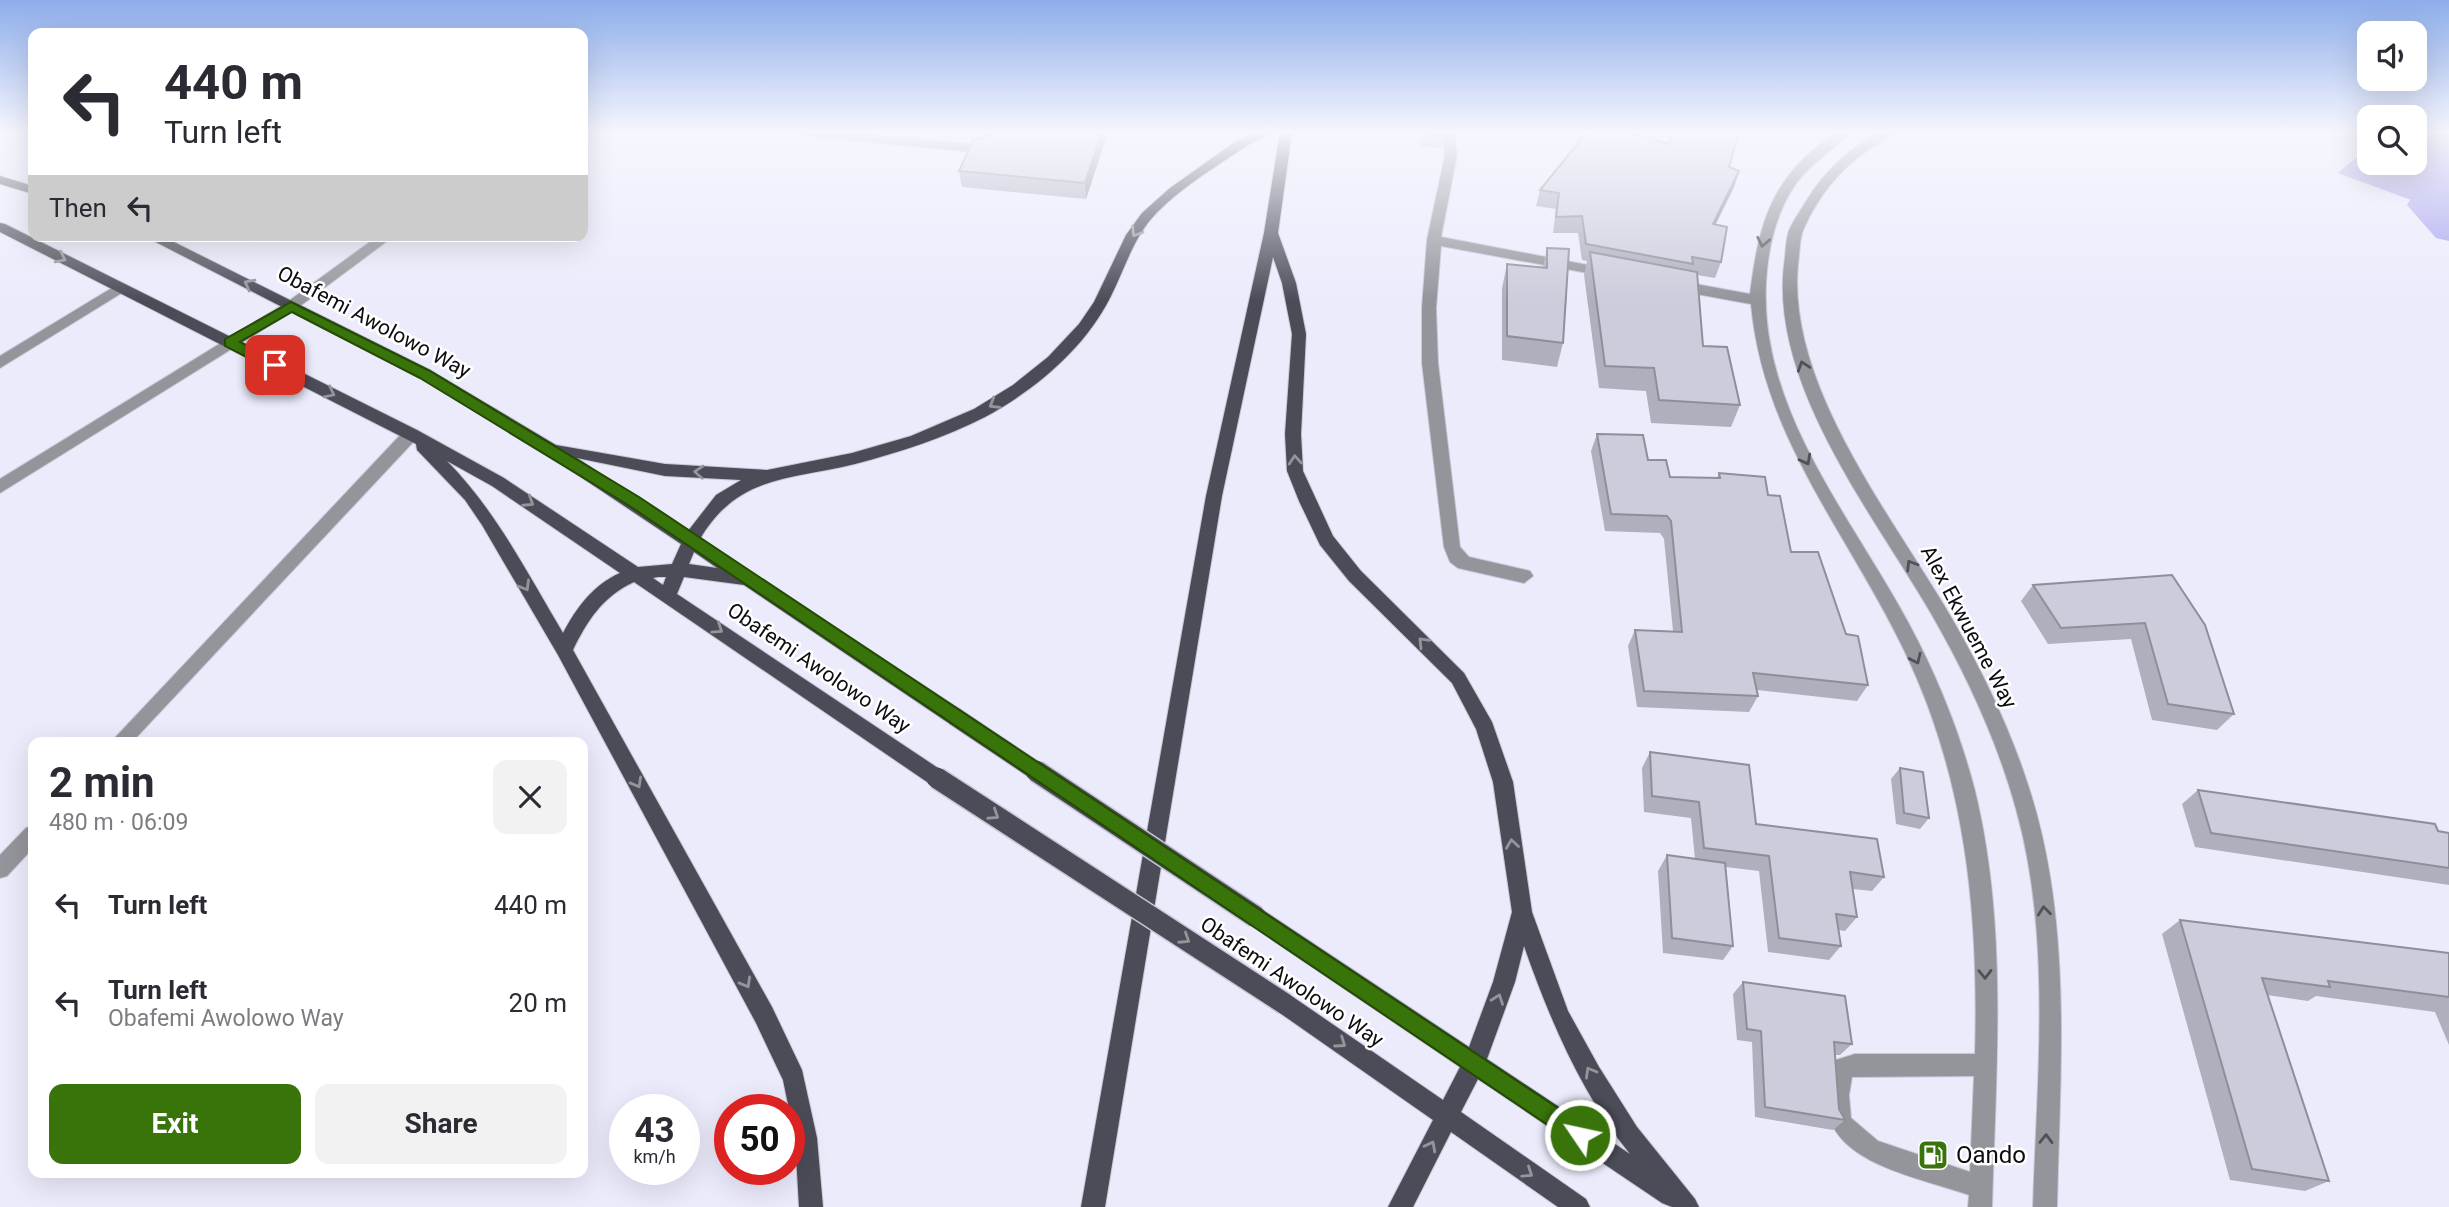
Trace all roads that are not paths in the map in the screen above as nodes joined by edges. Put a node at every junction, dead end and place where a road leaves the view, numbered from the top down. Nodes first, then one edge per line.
1 (1179, 188) edge
2 (1278, 188) edge
3 (1444, 188) edge
4 (1786, 188) edge
5 (1821, 188) edge
6 (0, 227) edge
7 (1271, 233) junction
8 (1434, 240) junction
9 (28, 241) edge
10 (30, 242) edge
11 (162, 242) edge
12 (379, 242) edge
13 (1622, 275) edge
14 (1663, 283) edge
15 (120, 288) junction
16 (1757, 300) junction
17 (291, 306) junction
18 (230, 342) junction
19 (0, 363) edge
20 (411, 434) junction
21 (548, 447) junction
22 (768, 475) junction
23 (0, 487) edge
24 (690, 539) junction
25 (678, 569) junction
26 (636, 573) junction
27 (1524, 576) dead end
28 (753, 581) junction
29 (668, 595) junction
30 (564, 650) junction
31 (125, 737) edge
32 (28, 839) edge
33 (0, 869) edge
34 (1522, 912) junction
35 (1474, 1063) junction
36 (1983, 1065) junction
37 (1447, 1117) junction
38 (1980, 1197) edge
39 (811, 1207) edge
40 (1093, 1207) edge
41 (1400, 1207) edge
42 (1578, 1207) edge
43 (1687, 1207) edge
44 (2045, 1207) edge

1 -> 22 main road
2 - 7 main road
3 - 8 street
4 -> 16 street
44 -> 5 street, Alex Ekwueme Way
6 -> 9 main road, Obafemi Awolowo Way
34 -> 7 main road
7 - 40 main road
8 - 13 street
8 - 27 street
10 -> 15 main road, Obafemi Awolowo Way
17 -> 11 main road, Obafemi Awolowo Way
12 - 17 street
14 - 16 street
15 - 18 main road, Obafemi Awolowo Way
15 - 19 street
16 -> 36 street
17 - 18 street
17 - 21 main road, Obafemi Awolowo Way
18 -> 20 main road, Obafemi Awolowo Way
18 - 23 street
20 -> 26 main road, Obafemi Awolowo Way
20 -> 30 main road
20 - 31 street
22 -> 21 main road
21 - 24 main road, Obafemi Awolowo Way
22 - 24 main road
24 - 25 main road
24 - 28 main road, Obafemi Awolowo Way
25 - 26 main road
25 - 28 main road
25 - 29 main road
26 - 29 main road, Obafemi Awolowo Way
26 - 30 main road
28 - 35 main road, Obafemi Awolowo Way, bridge
29 -> 37 main road, Obafemi Awolowo Way, bridge
30 -> 39 main road
32 - 33 street
35 -> 34 main road
43 -> 34 main road
35 - 37 main road
35 - 43 main road, Obafemi Awolowo Way
36 - 38 street
36 - 38 street
41 -> 37 main road
37 -> 42 main road, Obafemi Awolowo Way

